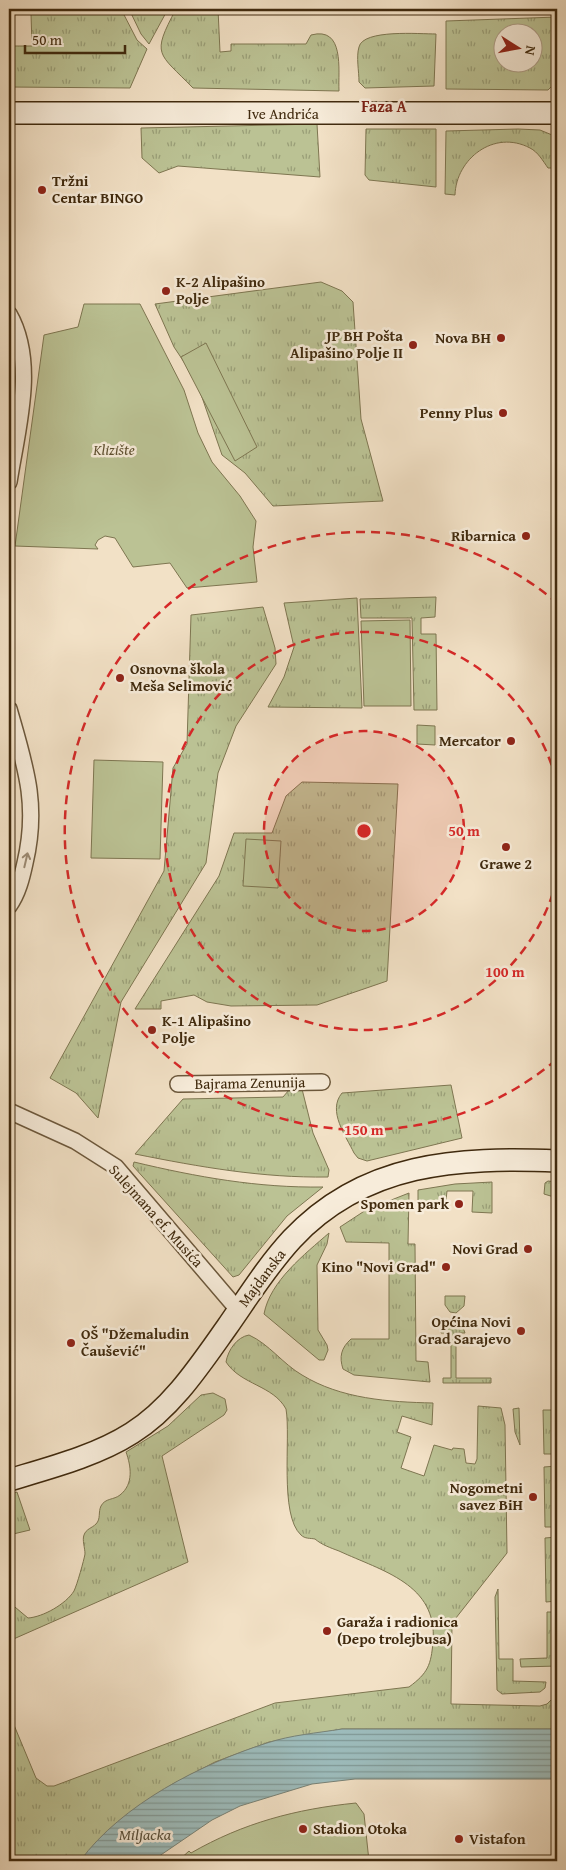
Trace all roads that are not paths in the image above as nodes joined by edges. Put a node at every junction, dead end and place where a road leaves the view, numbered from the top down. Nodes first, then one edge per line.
1 (9, 113) edge
2 (557, 114) edge
3 (9, 314) edge
4 (9, 482) edge
5 (9, 709) edge
6 (9, 906) edge
7 (322, 1082) dead end
8 (178, 1084) dead end
9 (9, 1111) edge
10 (557, 1161) edge
11 (238, 1310) junction
12 (9, 1480) edge

1 - 2 street, Ive Andrića
3 - 4 street
6 -> 5 street
7 - 8 street, Bajrama Zenunija
9 - 11 street, Sulejmana ef. Musića
10 - 11 street, Majdanska
11 - 12 street, Majdanska

